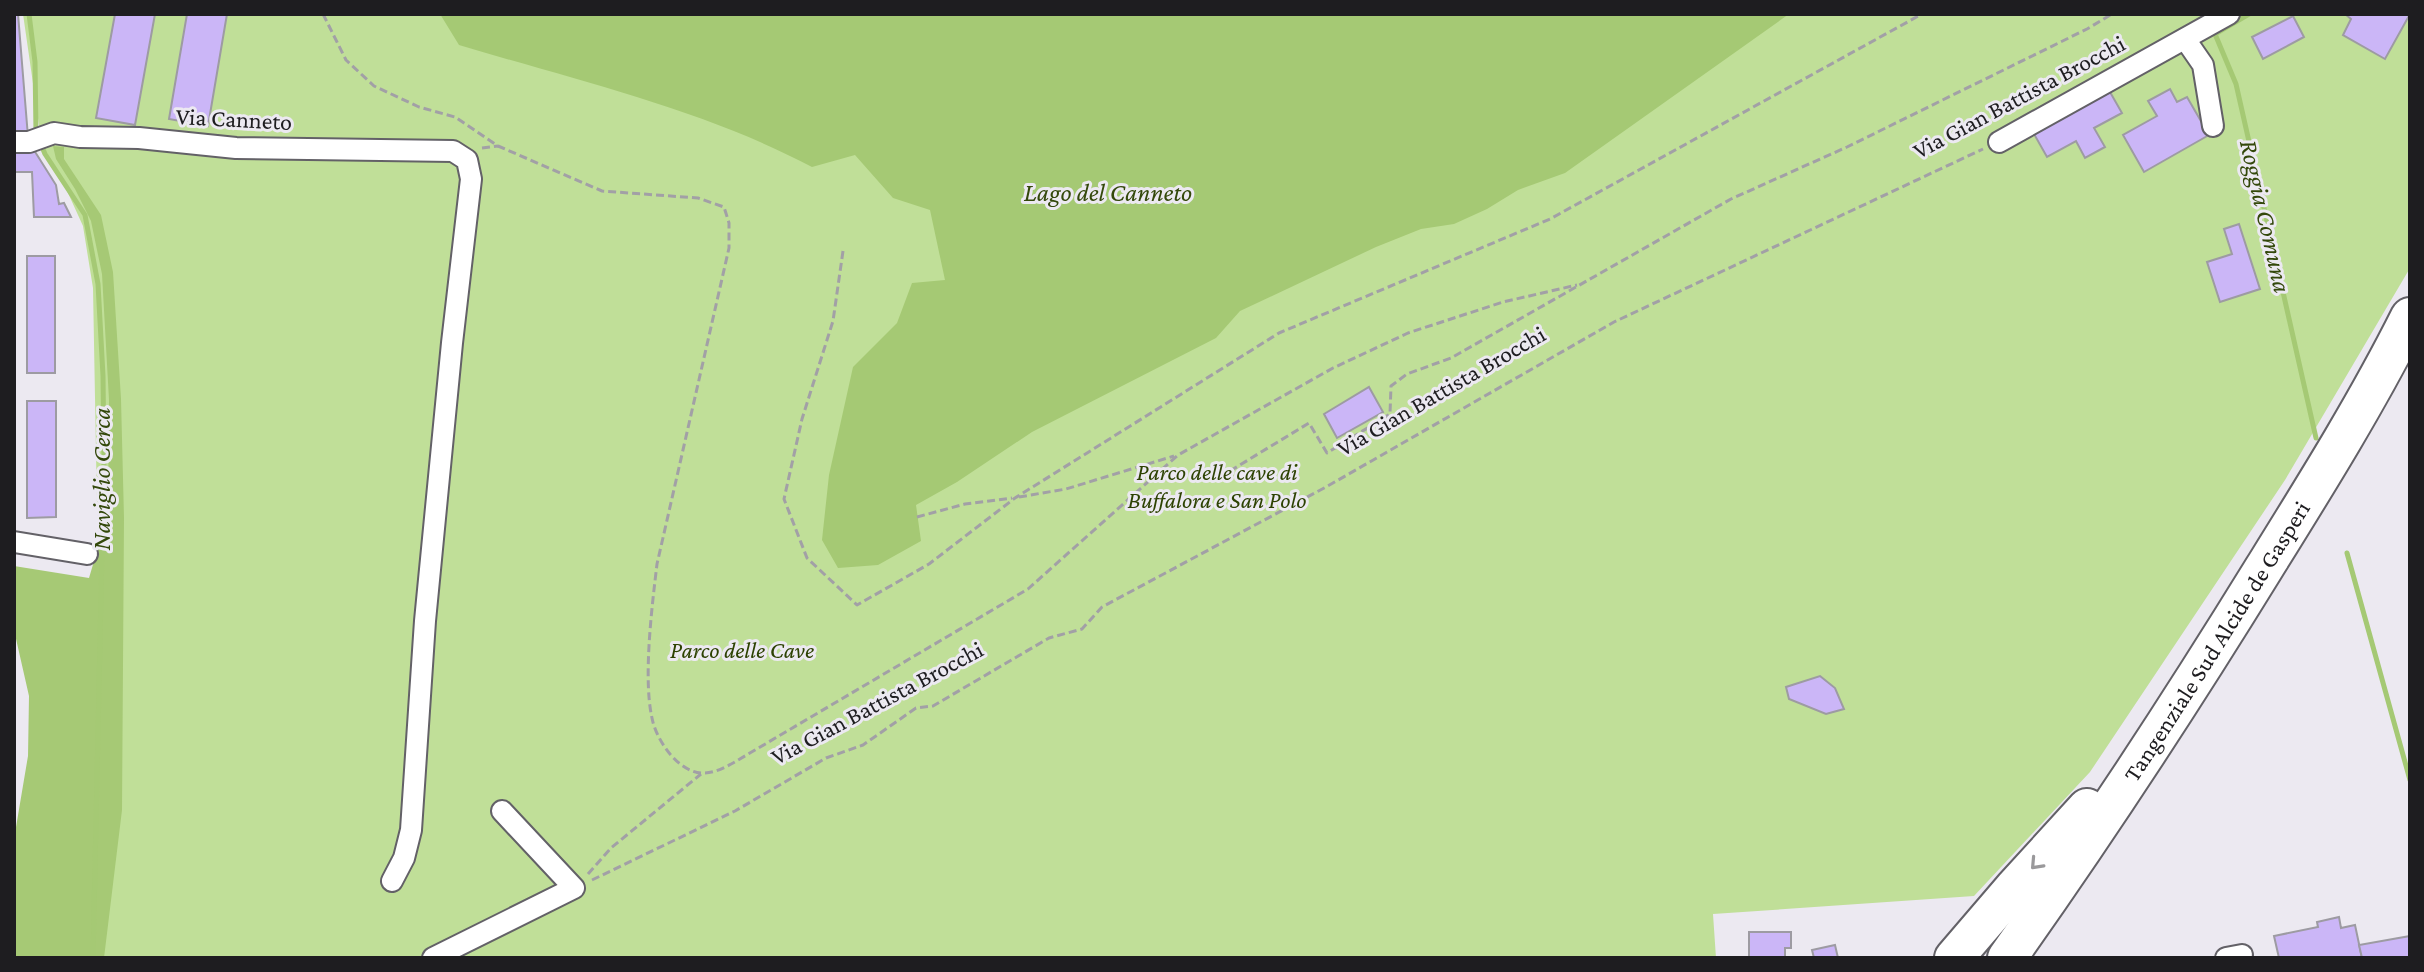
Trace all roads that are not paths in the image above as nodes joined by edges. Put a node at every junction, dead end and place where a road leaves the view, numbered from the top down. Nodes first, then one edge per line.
1 (2229, 14) edge
2 (2185, 39) junction
3 (2213, 126) dead end
4 (22, 142) edge
5 (1999, 142) road end
6 (2410, 317) edge
7 (2410, 360) edge
8 (14, 542) edge
9 (87, 554) dead end
10 (2210, 655) junction
11 (502, 811) dead end
12 (392, 881) dead end
13 (433, 958) edge
14 (1954, 958) edge
15 (2007, 958) edge
16 (2034, 958) edge

1 - 2 street, Via Gian Battista Brocchi
2 - 3 street
2 - 5 street, Via Gian Battista Brocchi
4 - 12 street, Via Canneto
6 - 10 highway, Tangenziale Sud Alcide de Gasperi
7 - 16 highway, Tangenziale Sud Alcide de Gasperi
8 - 9 street
10 -> 14 highway
10 - 15 highway, Tangenziale Sud Alcide de Gasperi
11 - 13 street

